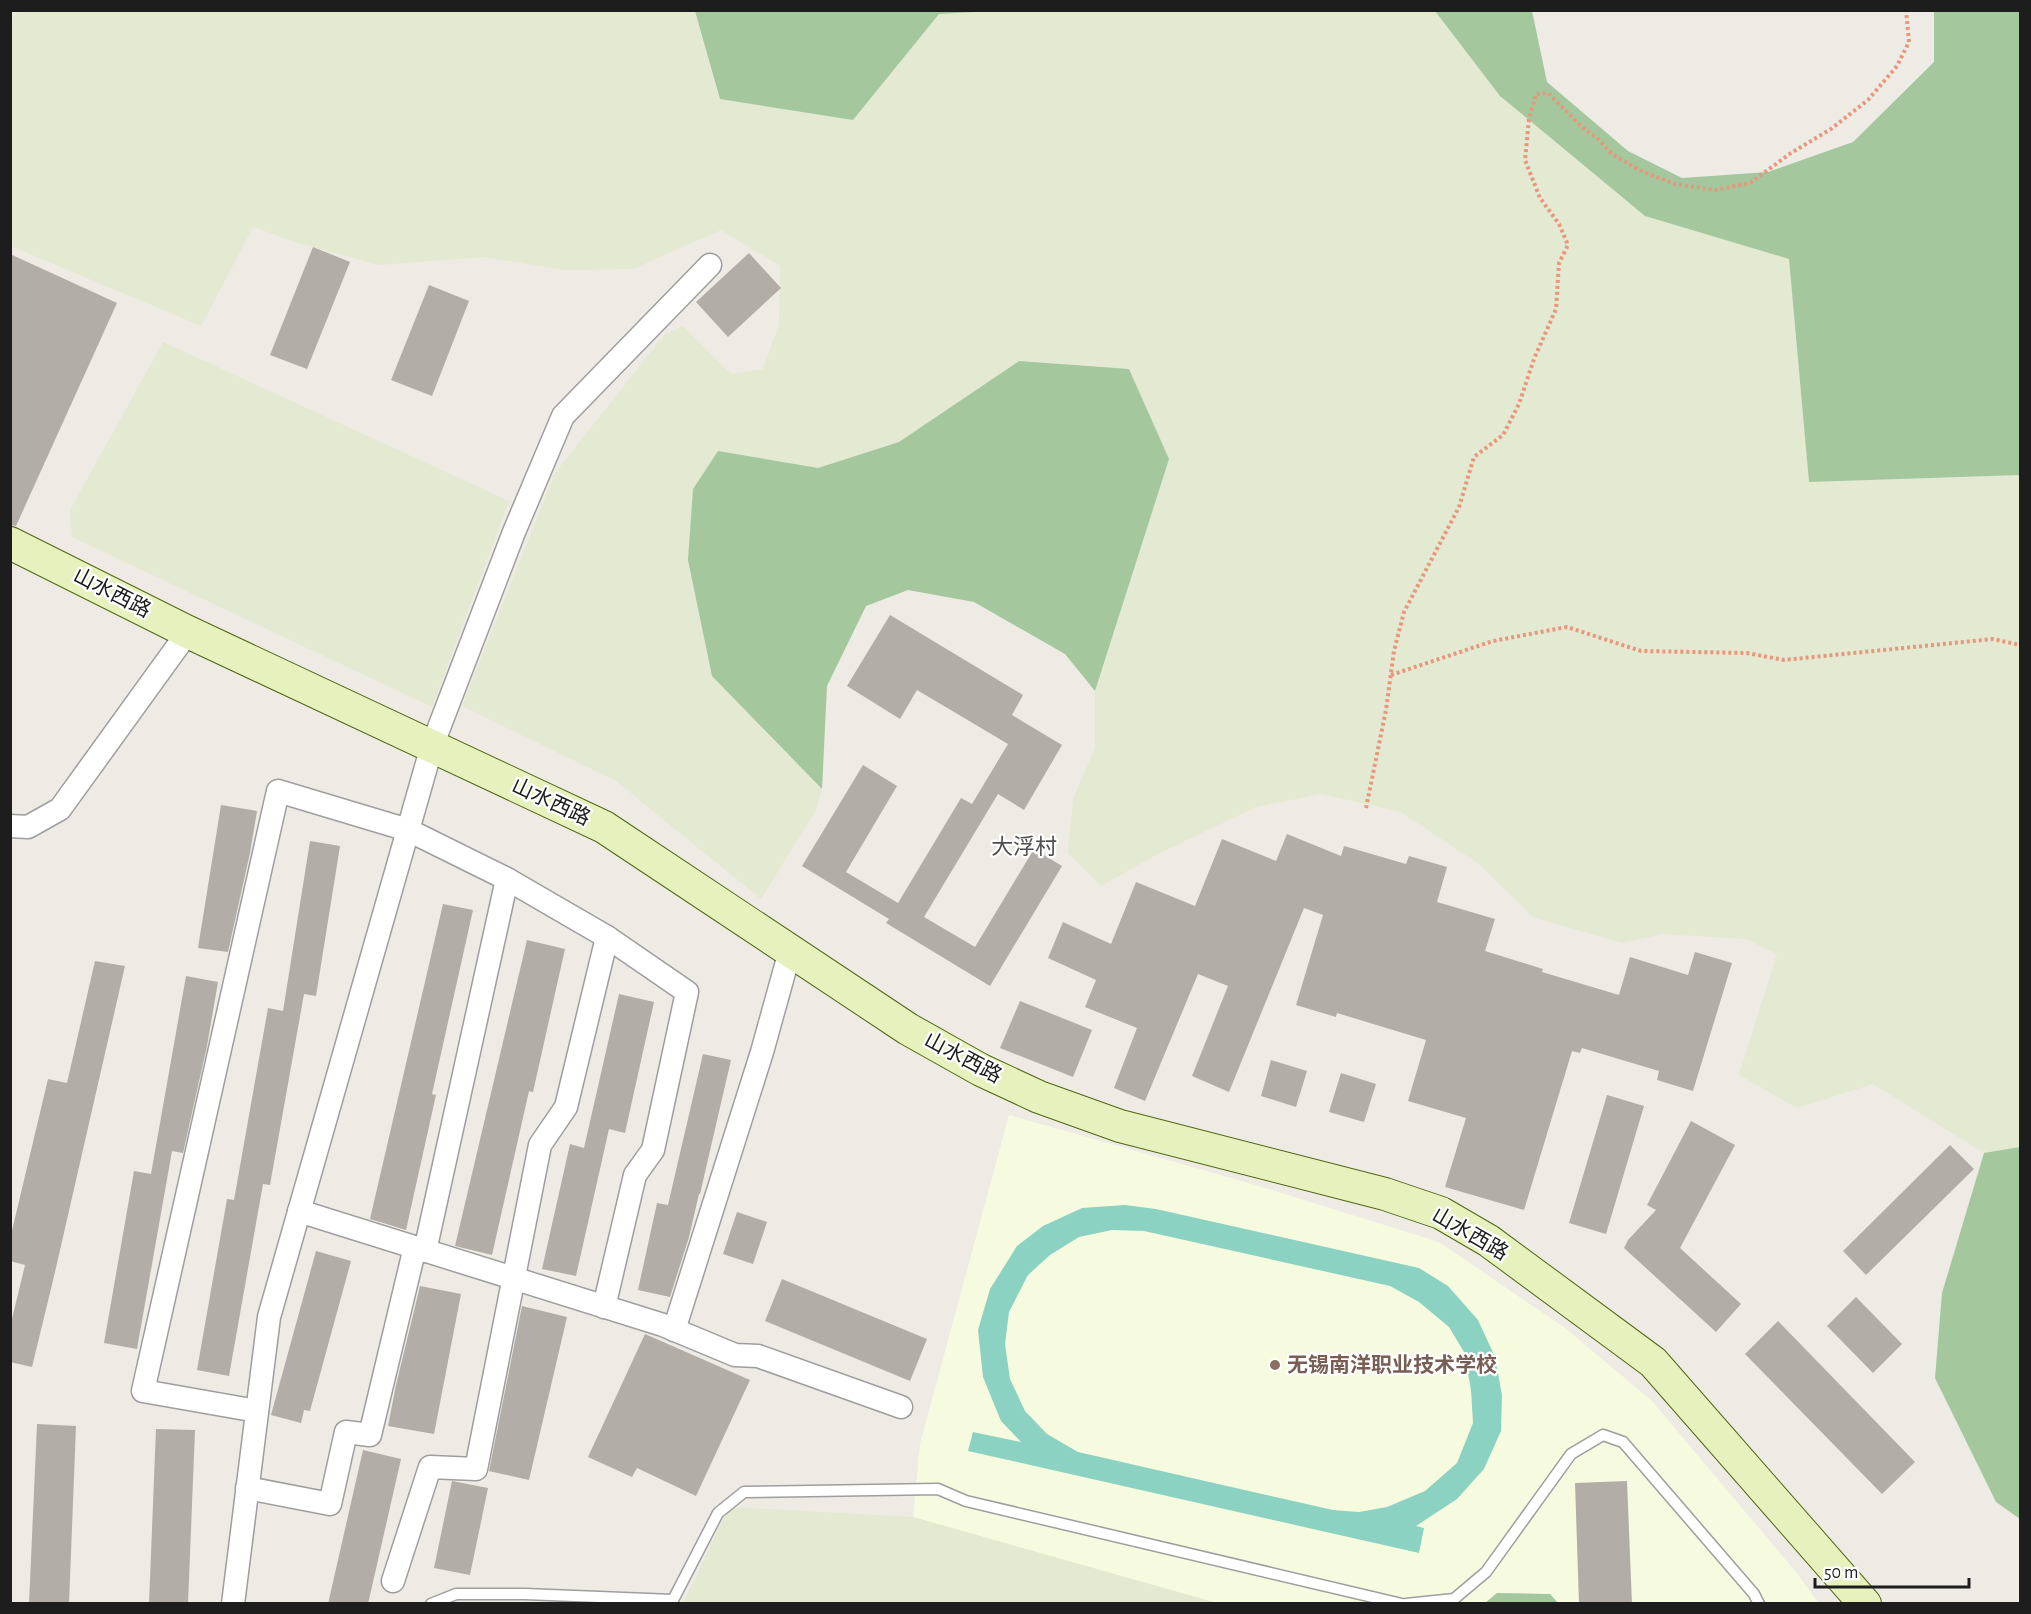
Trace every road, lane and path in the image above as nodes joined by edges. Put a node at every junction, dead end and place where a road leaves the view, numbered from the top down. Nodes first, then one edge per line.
1 (1906, 10) edge
2 (710, 265) dead end
3 (10, 543) edge
4 (189, 632) junction
5 (2020, 645) edge
6 (1391, 675) junction
7 (432, 746) junction
8 (1366, 808) dead end
9 (10, 826) edge
10 (408, 830) junction
11 (507, 879) junction
12 (607, 937) junction
13 (790, 951) junction
14 (299, 1211) junction
15 (420, 1249) junction
16 (513, 1278) junction
17 (604, 1307) junction
18 (674, 1330) junction
19 (901, 1407) dead end
20 (257, 1411) junction
21 (247, 1488) junction
22 (393, 1581) dead end
23 (233, 1604) edge
24 (431, 1604) edge
25 (1404, 1604) edge
26 (1760, 1604) edge
27 (1865, 1604) edge

1 - 6 path
2 - 7 street
3 - 4 street, 山水西路
4 - 7 street, 山水西路
4 - 9 street
5 - 6 path
6 - 8 path
7 - 10 street
7 - 13 street, 山水西路
10 - 11 street
10 - 14 street
10 - 20 street
11 - 12 street
11 - 15 street
12 - 16 street
12 - 17 street
13 - 18 street
13 - 27 street, 山水西路
14 - 15 street
14 - 20 street
15 - 16 street
15 - 21 street
16 - 17 street
16 - 22 street
17 - 18 street
18 - 19 street
20 - 21 street
21 - 23 street
24 - 25 lane
25 - 26 lane

